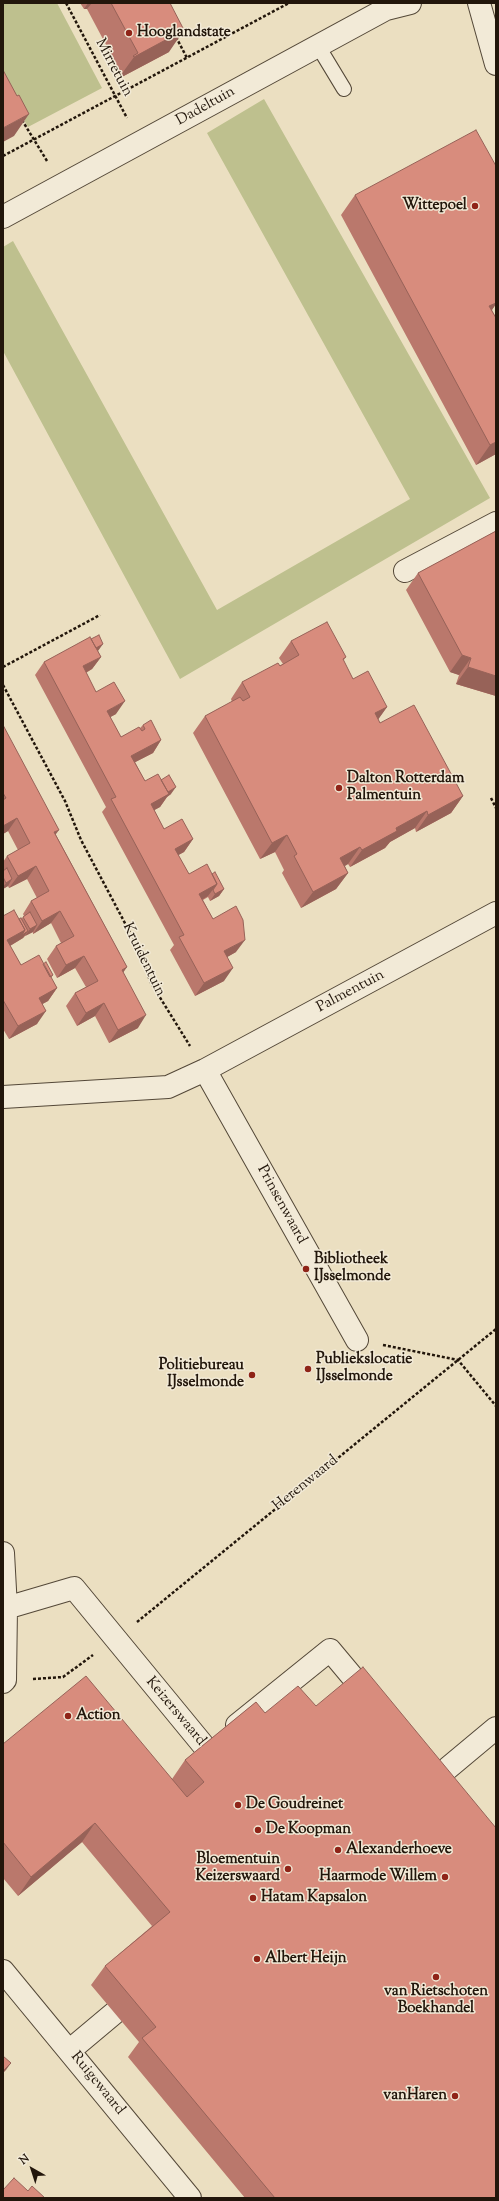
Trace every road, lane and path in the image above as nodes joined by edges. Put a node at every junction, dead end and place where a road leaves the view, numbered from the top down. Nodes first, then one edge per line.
1 (66, 3) edge
2 (289, 3) edge
3 (410, 3) edge
4 (473, 3) edge
5 (173, 30) edge
6 (318, 46) junction
7 (187, 58) junction
8 (496, 64) edge
9 (344, 89) dead end
10 (116, 97) junction
11 (18, 114) edge
12 (33, 140) junction
13 (141, 143) junction
14 (3, 156) edge
15 (63, 185) junction
16 (3, 217) edge
17 (496, 523) edge
18 (405, 571) dead end
19 (100, 615) dead end
20 (3, 667) edge
21 (3, 685) edge
22 (490, 798) dead end
23 (496, 808) edge
24 (496, 913) edge
25 (205, 1070) junction
26 (3, 1097) edge
27 (496, 1329) edge
28 (357, 1340) joint
29 (458, 1360) junction
30 (496, 1406) edge
31 (3, 1553) edge
32 (6, 1608) junction
33 (115, 1640) junction
34 (4, 1681) edge
35 (386, 1717) edge
36 (491, 1732) edge
37 (201, 1742) junction
38 (416, 1754) edge
39 (237, 1786) edge
40 (3, 1971) edge
41 (151, 1982) edge
42 (69, 2051) junction
43 (190, 2198) edge

1 - 10 path, Mirretuin
2 - 7 path
3 - 6 street, Dadeltuin
4 - 8 street
5 - 7 path
6 - 9 lane
6 - 13 street, Dadeltuin
7 - 10 path
10 - 12 path
10 - 13 path, Mirretuin
11 - 12 path
12 - 14 path
12 - 15 path
13 - 15 street, Dadeltuin
15 - 16 street, Dadeltuin
17 - 18 street
19 - 20 path
21 - 25 path, Kruidentuin
22 - 23 path
24 - 25 street, Palmentuin
25 - 26 street
25 - 28 street, Prinsenwaard
27 - 29 path, Herenwaard
28 - 29 path
29 - 30 path
29 - 33 path, Herenwaard
31 - 32 street
32 - 33 street
32 - 34 street
33 - 34 path, Herenwaard
33 - 37 street, Keizerswaard
35 - 37 street
36 - 38 street
37 - 39 street, Keizerswaard
40 - 42 street, Ruigewaard
41 - 42 street
42 - 43 street, Ruigewaard

